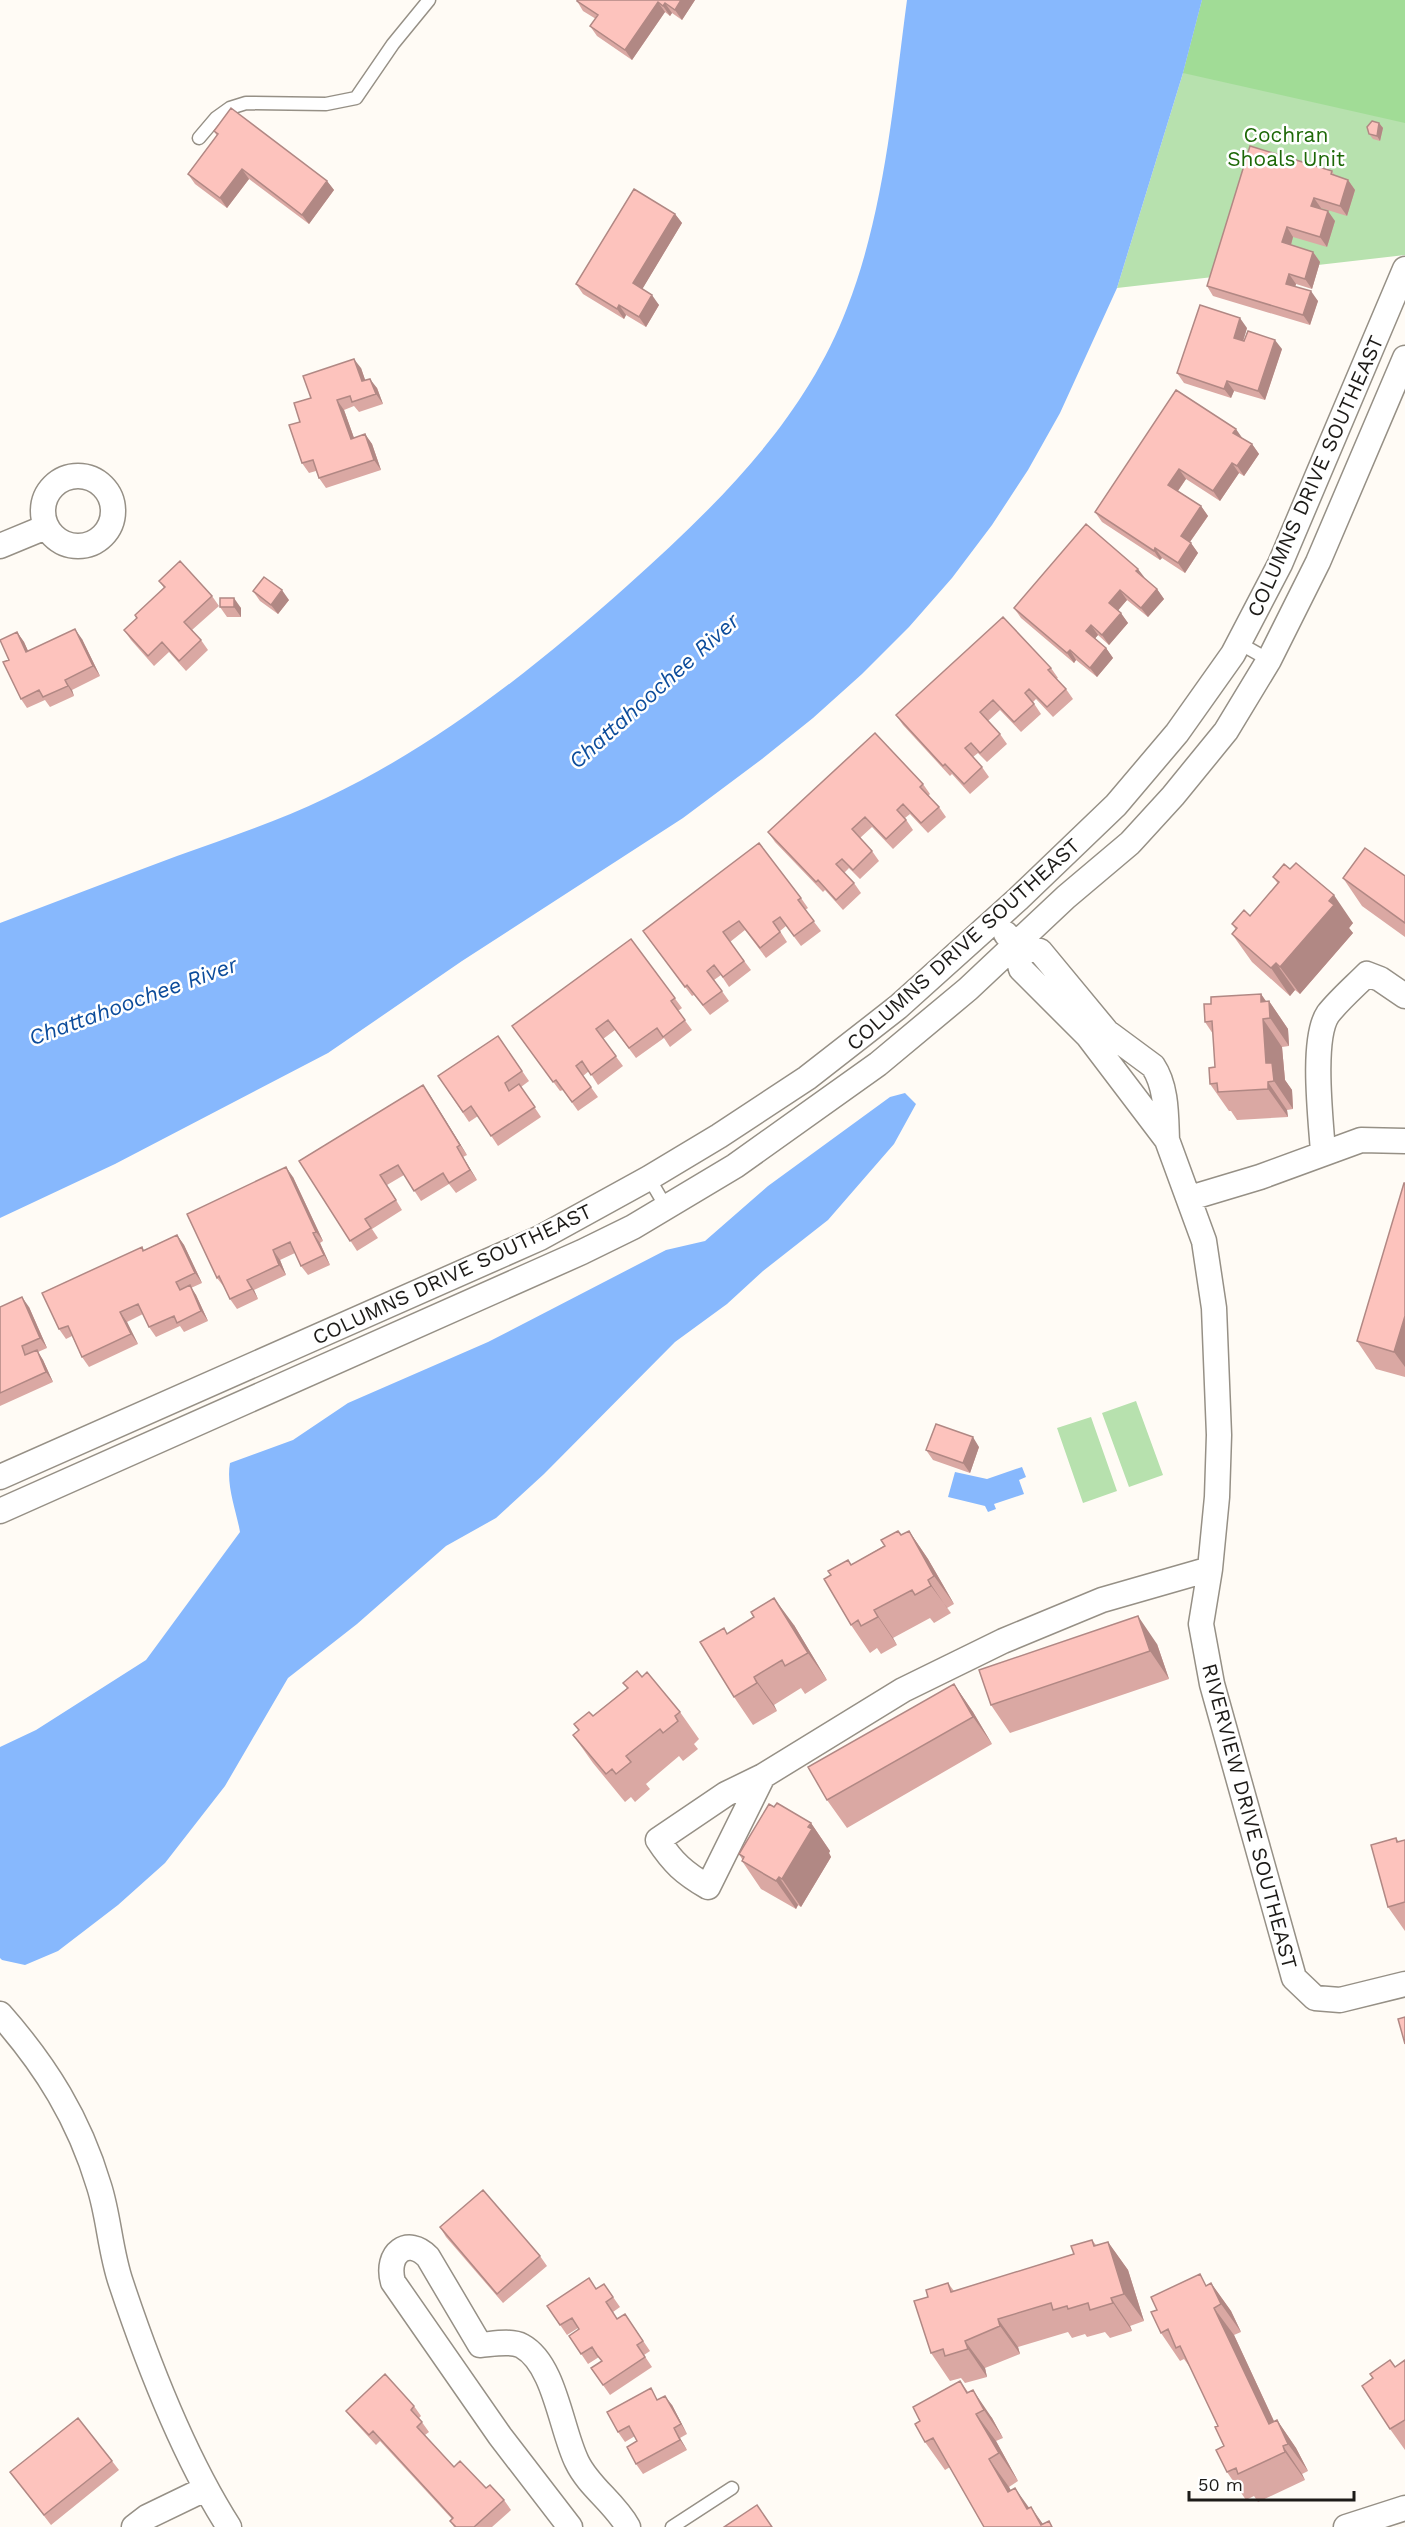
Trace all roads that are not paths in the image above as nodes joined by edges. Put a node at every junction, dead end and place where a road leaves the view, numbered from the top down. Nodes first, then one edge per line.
1 (429, 0) edge
2 (199, 138) dead end
3 (1405, 269) edge
4 (1405, 358) edge
5 (46, 527) dead end
6 (0, 546) edge
7 (1239, 643) junction
8 (1269, 660) junction
9 (994, 921) junction
10 (1015, 944) junction
11 (1405, 996) edge
12 (1095, 1030) junction
13 (1167, 1140) junction
14 (1405, 1141) edge
15 (1323, 1152) junction
16 (649, 1178) junction
17 (1190, 1197) junction
18 (666, 1207) junction
19 (290, 1366) junction
20 (0, 1477) edge
21 (0, 1511) edge
22 (1210, 1569) junction
23 (763, 1776) junction
24 (1405, 1984) edge
25 (0, 2014) edge
26 (732, 2488) dead end
27 (205, 2489) junction
28 (1405, 2508) edge
29 (134, 2527) edge
30 (230, 2527) edge
31 (570, 2527) edge
32 (628, 2527) edge
33 (672, 2527) edge
34 (1346, 2527) edge

1 - 2 lane
3 - 7 street, COLUMNS DRIVE SOUTHEAST
4 - 8 street, COLUMNS DRIVE SOUTHEAST
5 - 6 street
7 - 8 lane
7 - 9 street, COLUMNS DRIVE SOUTHEAST
8 - 10 street, COLUMNS DRIVE SOUTHEAST
9 - 10 street, RIVERVIEW DRIVE SOUTHEAST
9 - 16 street, COLUMNS DRIVE SOUTHEAST
10 - 12 street, RIVERVIEW DRIVE SOUTHEAST
10 - 18 street, COLUMNS DRIVE SOUTHEAST
11 - 15 street
12 - 13 street, RIVERVIEW DRIVE SOUTHEAST
12 - 13 street, RIVERVIEW DRIVE SOUTHEAST
13 - 17 street, RIVERVIEW DRIVE SOUTHEAST
14 - 15 street
15 - 17 street
16 - 18 lane
16 - 19 street, COLUMNS DRIVE SOUTHEAST
17 - 22 street, RIVERVIEW DRIVE SOUTHEAST
18 - 19 street, COLUMNS DRIVE SOUTHEAST
19 - 20 street, COLUMNS DRIVE SOUTHEAST
19 - 21 street, COLUMNS DRIVE SOUTHEAST
22 - 23 street
22 - 24 street, RIVERVIEW DRIVE SOUTHEAST
23 - 23 street
25 - 27 street
26 - 33 lane
27 - 29 street
27 - 30 street
28 - 34 street
31 - 32 street

